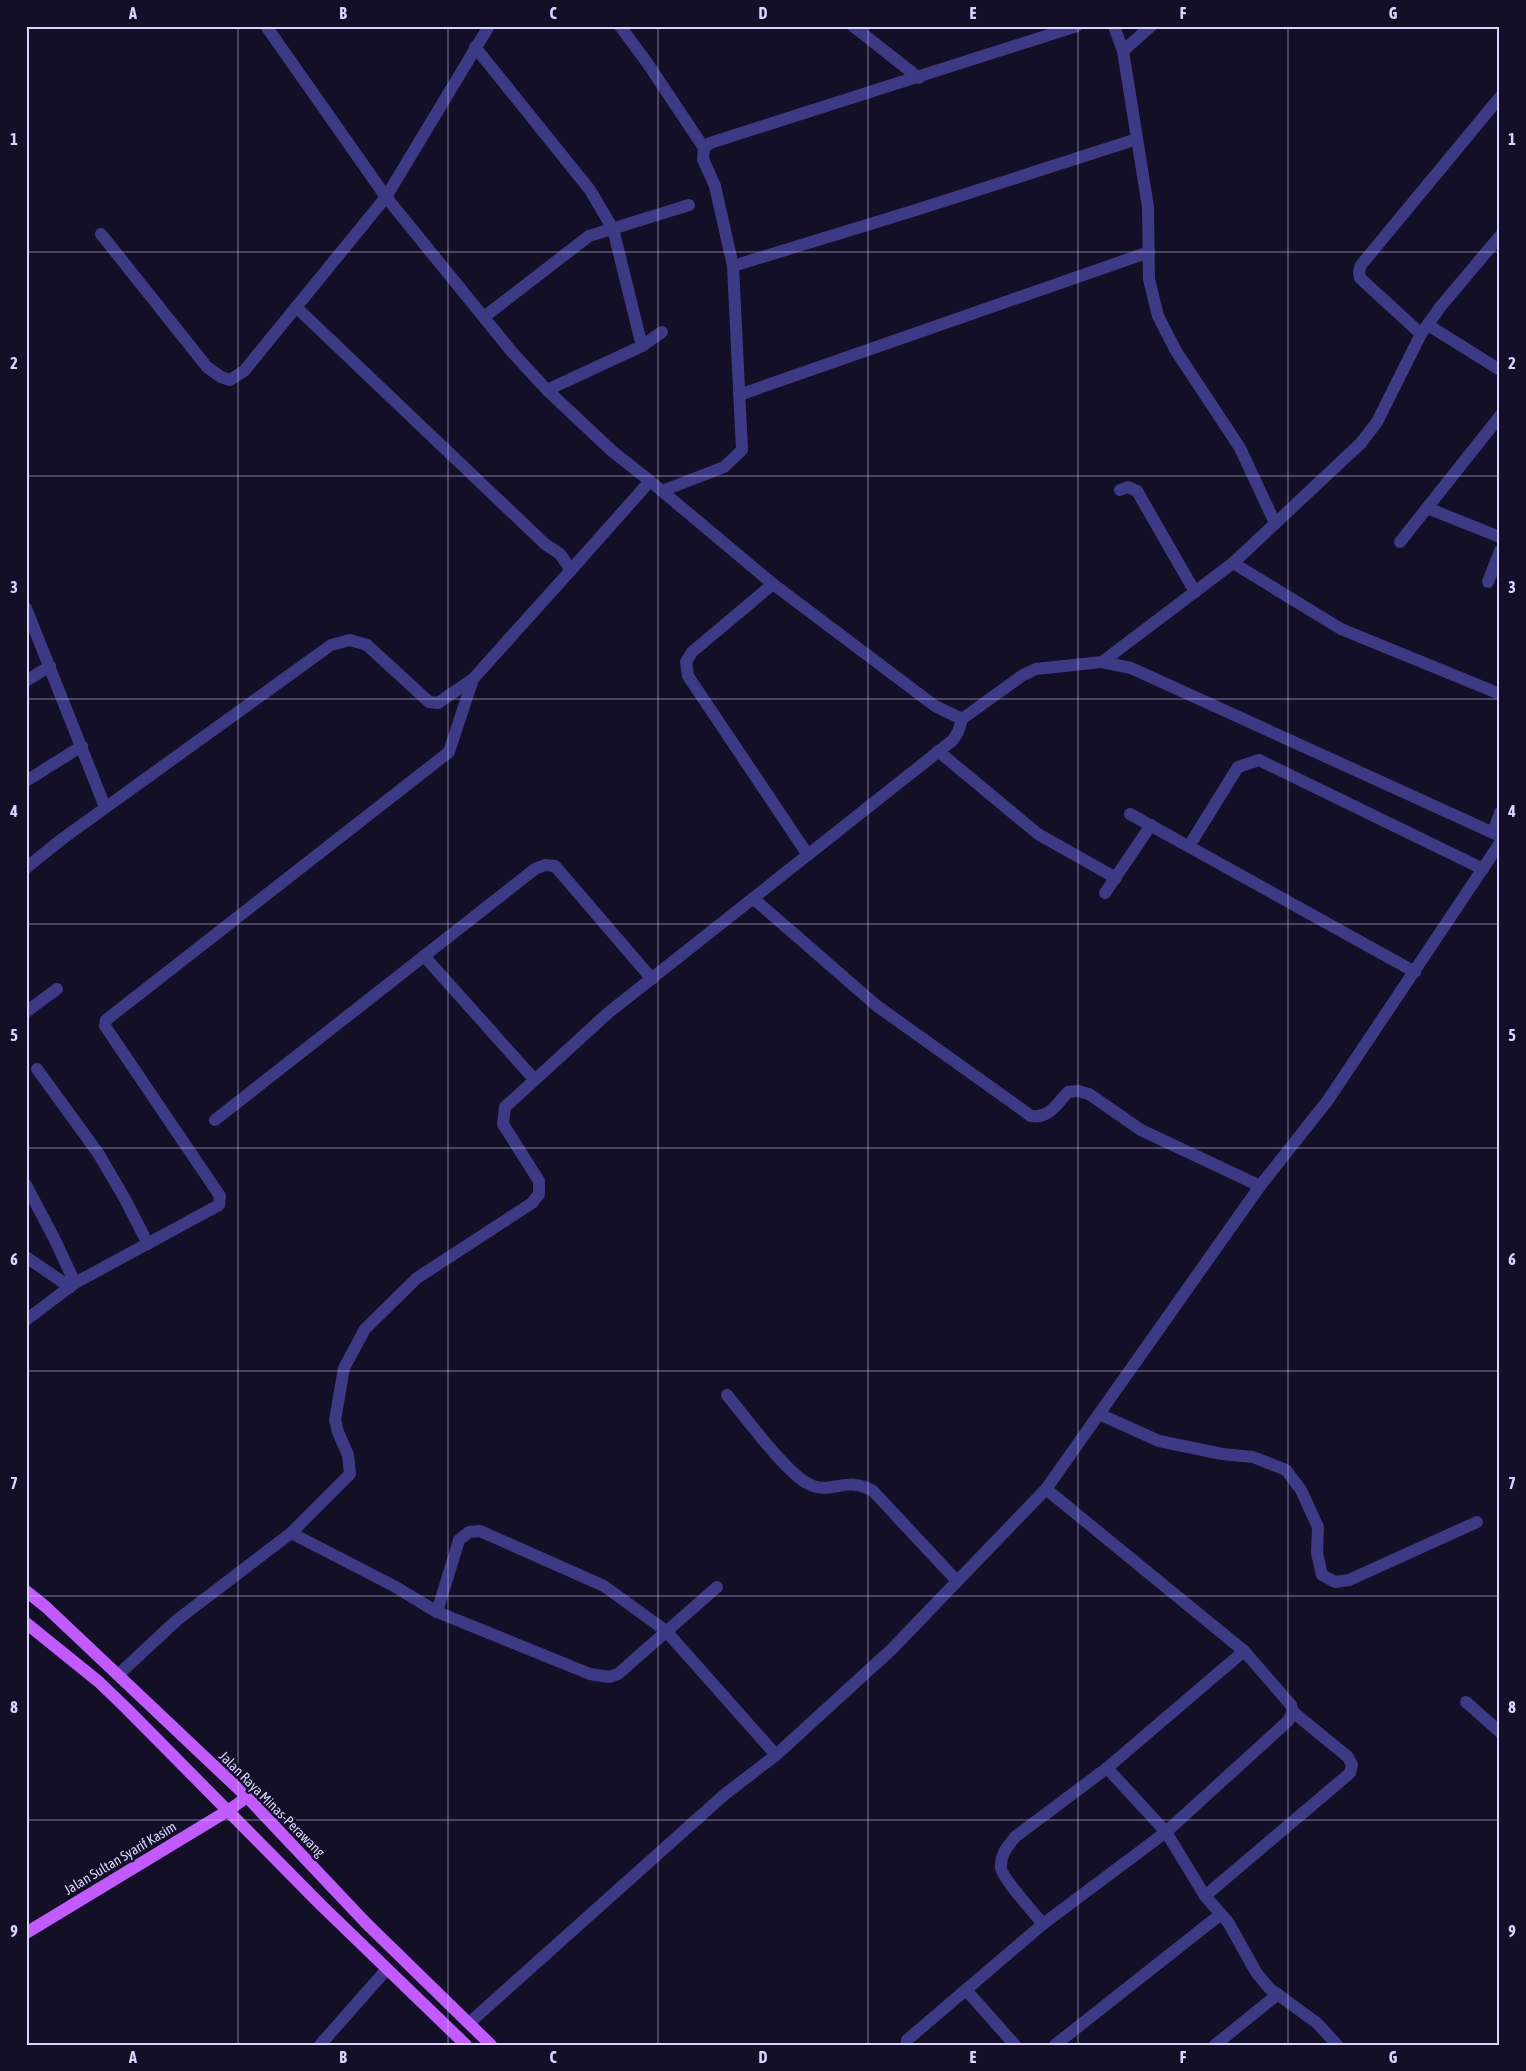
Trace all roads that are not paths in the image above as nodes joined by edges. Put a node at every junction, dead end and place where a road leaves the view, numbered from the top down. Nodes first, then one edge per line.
1 (266, 26) edge
2 (489, 26) edge
3 (853, 26) edge
4 (1077, 26) edge
5 (1114, 26) edge
6 (1150, 26) edge
7 (622, 27) edge
8 (1055, 29) edge
9 (475, 47) junction
10 (1123, 51) junction
11 (919, 78) junction
12 (1500, 97) edge
13 (1137, 139) junction
14 (704, 148) junction
15 (386, 197) junction
16 (689, 206) dead end
17 (614, 230) junction
18 (101, 234) dead end
19 (1500, 236) edge
20 (1495, 250) edge
21 (1148, 252) junction
22 (733, 266) junction
23 (296, 307) junction
24 (484, 317) junction
25 (1424, 329) junction
26 (662, 332) dead end
27 (642, 346) junction
28 (1500, 370) edge
29 (547, 390) junction
30 (739, 395) junction
31 (1499, 419) edge
32 (650, 481) junction
33 (1120, 490) dead end
34 (662, 491) junction
35 (1427, 508) junction
36 (1275, 523) junction
37 (1500, 538) edge
38 (1400, 542) dead end
39 (1500, 551) edge
40 (1233, 563) junction
41 (571, 570) junction
42 (1488, 582) dead end
43 (774, 584) junction
44 (1195, 592) junction
45 (26, 608) edge
46 (1102, 662) junction
47 (50, 666) junction
48 (473, 679) junction
49 (26, 681) edge
50 (1500, 694) edge
51 (962, 719) junction
52 (82, 746) junction
53 (938, 751) junction
54 (26, 781) edge
55 (105, 807) junction
56 (1500, 813) edge
57 (1130, 814) dead end
58 (1151, 826) junction
59 (1497, 837) edge
60 (1189, 846) junction
61 (808, 855) junction
62 (26, 868) edge
63 (1482, 869) junction
64 (1116, 878) junction
65 (1105, 893) dead end
66 (754, 899) junction
67 (424, 956) junction
68 (1415, 972) junction
69 (652, 979) junction
70 (56, 989) dead end
71 (26, 1012) edge
72 (37, 1069) dead end
73 (534, 1079) junction
74 (215, 1120) dead end
75 (26, 1184) edge
76 (1260, 1186) junction
77 (148, 1244) junction
78 (26, 1257) edge
79 (72, 1285) junction
80 (26, 1320) edge
81 (727, 1395) dead end
82 (1099, 1414) junction
83 (1046, 1489) junction
84 (1477, 1522) dead end
85 (291, 1533) junction
86 (957, 1581) junction
87 (717, 1587) dead end
88 (26, 1591) edge
89 (437, 1612) junction
90 (26, 1623) edge
91 (666, 1631) junction
92 (1244, 1651) junction
93 (118, 1675) junction
94 (1466, 1702) dead end
95 (1293, 1712) junction
96 (1500, 1732) edge
97 (776, 1755) junction
98 (1107, 1768) junction
99 (246, 1797) junction
100 (229, 1810) junction
101 (1166, 1832) junction
102 (1205, 1896) junction
103 (1221, 1914) junction
104 (1043, 1924) junction
105 (26, 1933) edge
106 (387, 1969) junction
107 (966, 1990) junction
108 (1278, 1994) junction
109 (469, 2023) junction
110 (320, 2045) edge
111 (466, 2045) edge
112 (491, 2045) edge
113 (907, 2045) edge
114 (1015, 2045) edge
115 (1055, 2045) edge
116 (1215, 2045) edge
117 (1337, 2045) edge

1 - 15 street
2 - 9 street
3 - 11 street
4 - 8 street
5 - 10 street
6 - 10 street
7 - 14 street
8 - 11 street
9 - 15 street
9 - 17 street
10 - 13 street
11 - 14 street
12 - 25 street
13 - 21 street
13 - 22 street
14 - 22 street
15 - 23 street
15 - 24 street
16 - 17 street
17 - 24 street
17 - 27 street
18 - 23 street
19 - 20 street
20 - 25 street
21 - 30 street
21 - 36 street
22 - 30 street
23 - 41 street
24 - 29 street
25 - 28 street
25 - 36 street
26 - 27 street
27 - 29 street
29 - 32 street
30 - 34 street
31 - 35 street
32 - 34 street
32 - 41 street
33 - 44 street
34 - 43 street
35 - 37 street
35 - 38 street
36 - 40 street
39 - 42 street
40 - 44 street
40 - 50 street
41 - 48 street
43 - 51 street
43 - 61 street
44 - 46 street
45 - 47 street
46 - 51 street
46 - 59 street
47 - 49 street
47 - 52 street
48 - 55 street
48 - 77 street
51 - 53 street
52 - 54 street
52 - 55 street
53 - 61 street
53 - 64 street
55 - 62 street
56 - 59 street
57 - 58 street
58 - 60 street
58 - 64 street
59 - 63 street
60 - 63 street
60 - 68 street
61 - 66 street
63 - 68 street
64 - 65 street
66 - 69 street
66 - 76 street
67 - 69 street
67 - 73 street
67 - 74 street
68 - 76 street
69 - 73 street
70 - 71 street
72 - 77 street
73 - 85 street
75 - 79 street
76 - 82 street
77 - 79 street
78 - 79 street
79 - 80 street
81 - 86 street
82 - 83 street
82 - 84 street
83 - 86 street
83 - 92 street
85 - 89 street
85 - 93 street
86 - 97 street
87 - 91 street
88 - 93 main road, Jalan Raya Minas-Perawang
89 - 91 street
89 - 91 street
90 - 100 main road
91 - 97 street
92 - 95 street
92 - 98 street
93 - 99 main road, Jalan Raya Minas-Perawang
94 - 96 street
95 - 101 street
95 - 102 street
97 - 109 street
98 - 101 street
98 - 104 street
99 - 100 main road, Jalan Sultan Syarif Kasim
99 - 109 main road, Jalan Raya Minas-Perawang
100 - 105 main road, Jalan Sultan Syarif Kasim
100 - 106 main road
101 - 102 street
101 - 104 street
102 - 103 street
103 - 108 street
103 - 115 street
104 - 107 street
106 - 110 street
106 - 111 main road
107 - 113 street
107 - 114 street
108 - 116 street
108 - 117 street
109 - 112 main road, Jalan Raya Minas-Perawang

